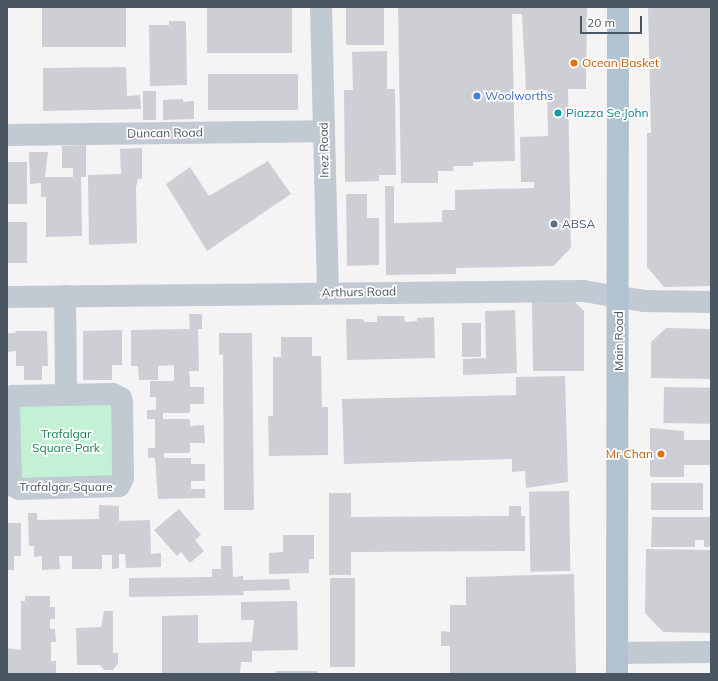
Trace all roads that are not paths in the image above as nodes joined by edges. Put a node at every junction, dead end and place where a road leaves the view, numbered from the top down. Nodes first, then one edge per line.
1 (321, 7) edge
2 (618, 7) edge
3 (324, 131) junction
4 (7, 135) edge
5 (328, 292) junction
6 (64, 296) junction
7 (7, 297) edge
8 (619, 298) junction
9 (711, 302) edge
10 (66, 394) junction
11 (711, 652) edge
12 (617, 664) edge

1 - 3 street, Inez Road
2 - 8 main road, Main Road
3 - 4 street, Duncan Road
3 - 5 street, Inez Road
5 - 6 street, Arthurs Road
5 - 8 street, Arthurs Road
6 - 7 street, Arthurs Road
6 - 10 street
8 - 9 street, Arthurs Road
8 - 12 main road, Main Road
10 - 10 street, Trafalgar Square
11 - 12 street

